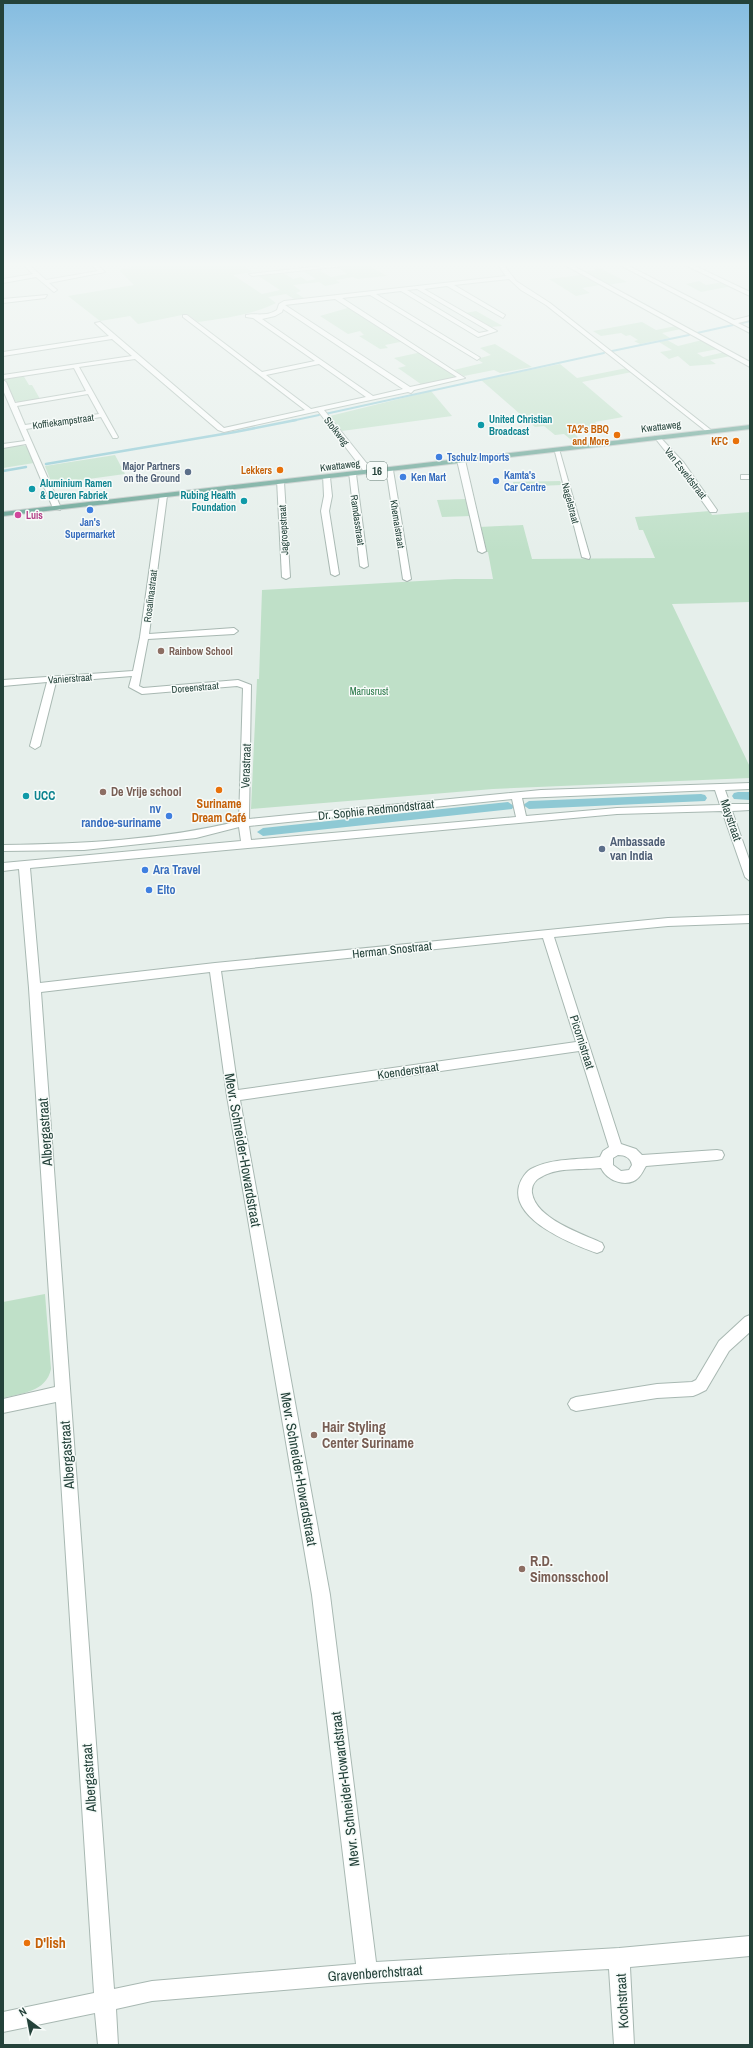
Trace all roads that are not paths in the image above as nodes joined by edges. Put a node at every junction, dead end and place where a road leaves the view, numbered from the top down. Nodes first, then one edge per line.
1 (118, 360) edge
2 (138, 360) edge
3 (241, 360) edge
4 (317, 360) edge
5 (363, 360) edge
6 (435, 360) edge
7 (618, 360) edge
8 (740, 360) edge
9 (320, 362) junction
10 (750, 365) edge
11 (76, 366) junction
12 (260, 374) junction
13 (3, 377) edge
14 (3, 382) edge
15 (410, 391) junction
16 (91, 392) junction
17 (6, 394) edge
18 (372, 398) junction
19 (14, 405) junction
20 (320, 409) junction
21 (310, 411) junction
22 (104, 414) junction
23 (23, 427) junction
24 (750, 427) edge
25 (709, 431) junction
26 (115, 437) dead end
27 (657, 437) junction
28 (29, 442) junction
29 (3, 446) edge
30 (556, 449) junction
31 (461, 460) junction
32 (389, 470) junction
33 (369, 472) junction
34 (352, 474) junction
35 (326, 477) junction
36 (280, 482) junction
37 (163, 496) junction
38 (57, 508) junction
39 (713, 510) dead end
40 (3, 514) edge
41 (482, 551) dead end
42 (586, 557) dead end
43 (364, 566) dead end
44 (335, 574) dead end
45 (286, 577) dead end
46 (407, 579) dead end
47 (234, 631) dead end
48 (144, 637) junction
49 (137, 673) junction
50 (52, 679) junction
51 (3, 684) edge
52 (248, 687) joint
53 (142, 691) joint
54 (35, 746) dead end
55 (750, 786) edge
56 (719, 787) junction
57 (516, 795) junction
58 (750, 807) edge
59 (727, 808) junction
60 (522, 819) junction
61 (244, 823) junction
62 (246, 844) junction
63 (3, 848) edge
64 (24, 865) junction
65 (3, 867) edge
66 (750, 877) edge
67 (750, 919) edge
68 (547, 934) junction
69 (215, 967) junction
70 (35, 988) junction
71 (583, 1046) junction
72 (234, 1096) junction
73 (616, 1149) junction
74 (717, 1154) dead end
75 (639, 1161) junction
76 (605, 1162) junction
77 (598, 1247) dead end
78 (750, 1322) edge
79 (63, 1393) junction
80 (576, 1404) dead end
81 (3, 1406) edge
82 (750, 1946) edge
83 (619, 1958) junction
84 (367, 1973) junction
85 (105, 2001) junction
86 (3, 2022) edge
87 (108, 2045) edge
88 (624, 2045) edge

1 - 11 street
2 - 21 street
3 - 12 street
4 - 9 street
5 - 15 street
6 - 15 street
7 - 25 street
8 - 10 street
9 - 12 street
9 - 18 street
11 - 13 street
11 - 16 street
12 - 21 street
14 - 17 street
15 - 18 street
16 - 19 street
16 - 22 street
17 - 19 street
18 - 20 street
19 - 23 street
20 - 21 street
20 - 33 street, Stolkweg
22 - 23 street, Koffiekampstraat
22 - 26 street
23 - 28 street
24 - 25 main road, Kwattaweg / 16
25 - 27 main road, Kwattaweg / 16
27 - 30 main road, Kwattaweg / 16
27 - 39 street, Van Esveldstraat
28 - 29 street
28 - 38 street
30 - 31 main road, Kwattaweg / 16
30 - 42 street, Nagelstraat
31 - 32 main road, Kwattaweg / 16
31 - 41 street
32 - 33 main road, Kwattaweg / 16
32 - 46 street, Khemaistraat
33 - 34 main road, Kwattaweg / 16
34 - 35 main road, Kwattaweg / 16
34 - 43 street, Ramdasstraat
35 - 36 main road, Kwattaweg / 16
35 - 44 street
36 - 37 main road, Kwattaweg / 16
36 - 45 street, Jagroepstraat
37 - 38 main road, Kwattaweg / 16
37 - 48 street, Rosalinastraat
38 - 40 main road, Kwattaweg / 16
47 - 48 street
48 - 49 street, Rosalinastraat
49 - 50 street, Vanierstraat
49 - 53 street, Rosalinastraat
50 - 51 street, Vanierstraat
50 - 54 street
52 - 53 street, Doreenstraat
52 - 61 street, Verastraat
55 - 56 street, Dr. Sophie Redmondstraat
56 - 57 street, Dr. Sophie Redmondstraat
56 - 59 street, Maystraat
57 - 60 street
57 - 61 street, Dr. Sophie Redmondstraat
58 - 59 street, Dr. Sophie Redmondstraat
59 - 60 street, Dr. Sophie Redmondstraat
59 - 66 street, Maystraat
60 - 62 street, Dr. Sophie Redmondstraat
61 - 62 street, Verastraat
61 - 63 street, Dr. Sophie Redmondstraat
62 - 64 street, Dr. Sophie Redmondstraat
64 - 65 street, Dr. Sophie Redmondstraat
64 - 70 street, Albergastraat
67 - 68 street, Herman Snostraat
68 - 69 street, Herman Snostraat
68 - 71 street, Picornistraat
69 - 70 street, Herman Snostraat
69 - 72 street, Mevr. Schneider-Howardstraat
70 - 79 street, Albergastraat
71 - 72 street, Koenderstraat
71 - 73 street, Picornistraat
72 - 84 street, Mevr. Schneider-Howardstraat
73 - 75 street
73 - 76 street
74 - 75 street
75 - 76 street
76 - 77 street
78 - 80 street
79 - 81 street
79 - 85 street, Albergastraat
82 - 83 street, Gravenberchstraat
83 - 84 street, Gravenberchstraat
83 - 88 street, Kochstraat
84 - 85 street, Gravenberchstraat
85 - 86 street, Gravenberchstraat
85 - 87 street, Albergastraat

